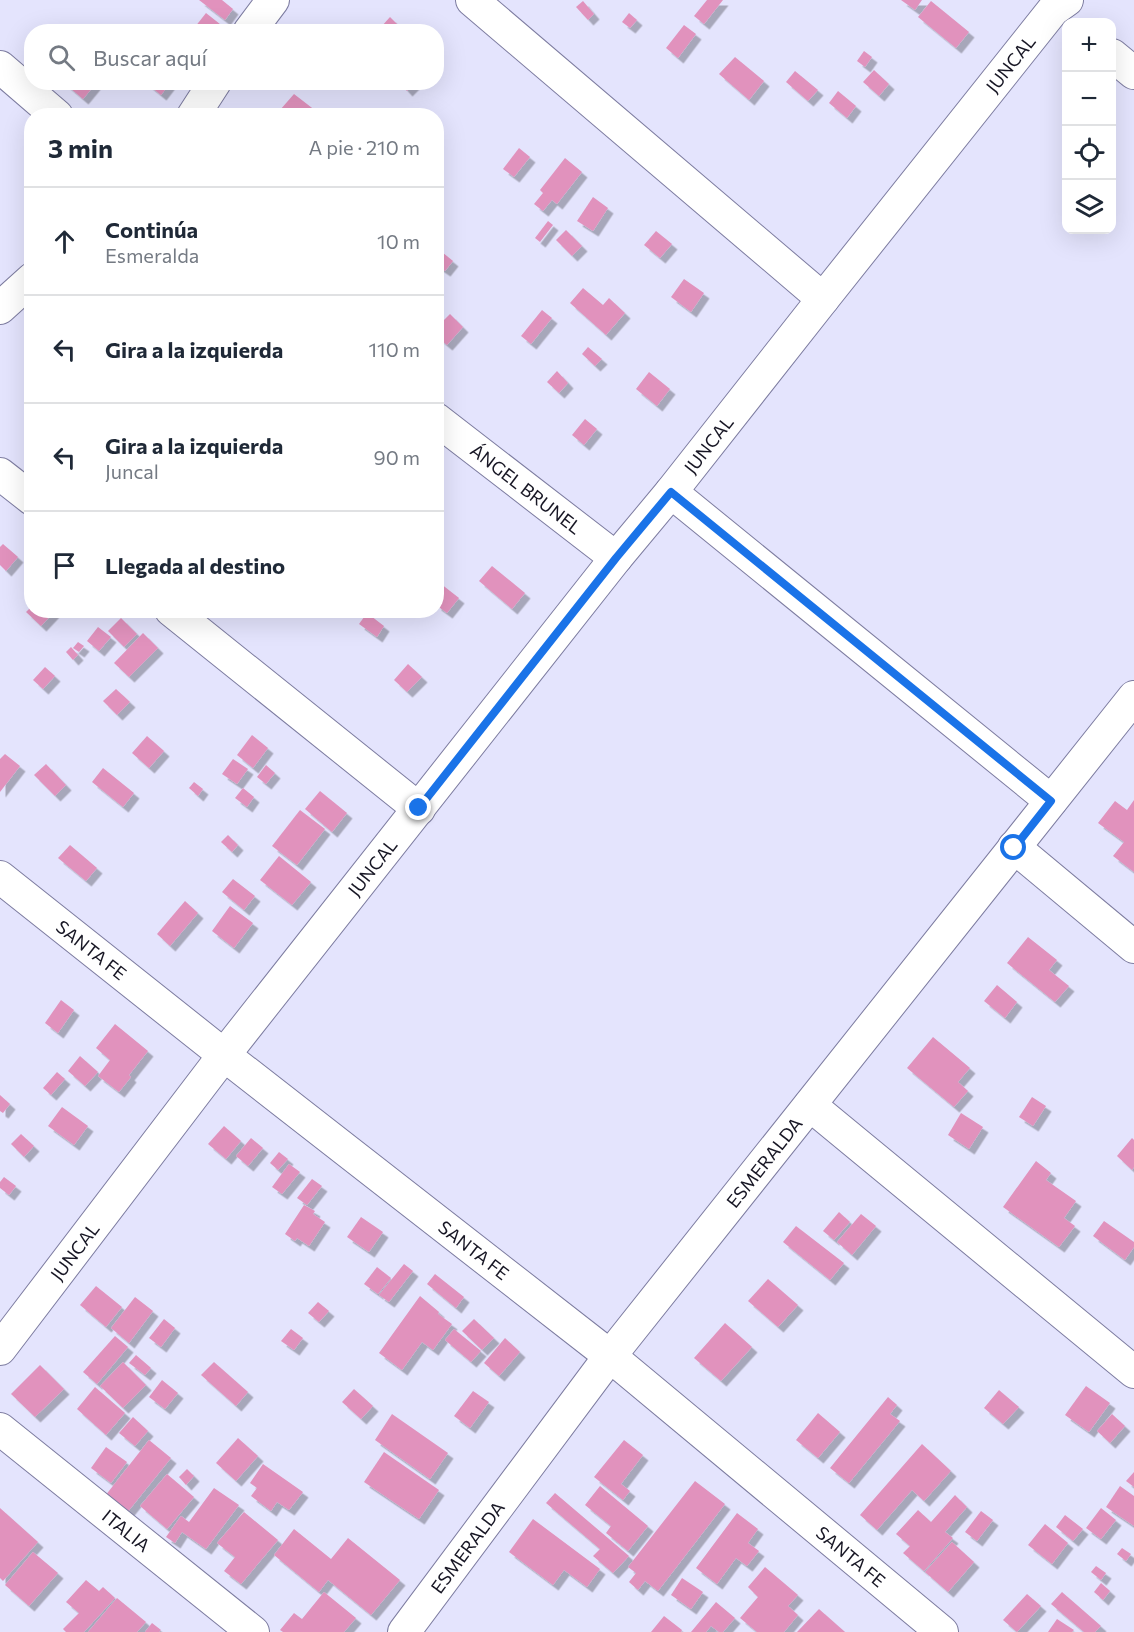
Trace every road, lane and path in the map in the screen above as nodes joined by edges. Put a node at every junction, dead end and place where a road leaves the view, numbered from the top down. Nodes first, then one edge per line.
1 (273, 0) edge
2 (472, 0) edge
3 (1058, 8) edge
4 (255, 24) edge
5 (1116, 59) edge
6 (0, 67) edge
7 (1134, 73) edge
8 (24, 88) edge
9 (27, 90) edge
10 (210, 90) edge
11 (48, 108) edge
12 (198, 108) edge
13 (24, 286) edge
14 (823, 298) junction
15 (0, 308) edge
16 (444, 425) edge
17 (0, 474) edge
18 (671, 492) junction
19 (24, 493) edge
20 (616, 558) junction
21 (181, 618) edge
22 (1134, 697) edge
23 (1051, 801) junction
24 (419, 808) junction
25 (1014, 848) junction
26 (0, 877) edge
27 (1134, 947) edge
28 (224, 1055) junction
29 (810, 1104) junction
30 (0, 1349) edge
31 (610, 1356) junction
32 (1134, 1372) edge
33 (0, 1429) edge
34 (253, 1632) edge
35 (404, 1632) edge
36 (942, 1632) edge

1 - 4 street
2 - 14 street
3 - 14 street, JUNCAL
5 - 7 street
6 - 8 street
9 - 11 street
10 - 12 street
13 - 15 street
14 - 18 street, JUNCAL
16 - 20 street, ÁNGEL BRUNEL
17 - 19 street
18 - 20 street, JUNCAL
18 - 23 street
20 - 24 street, JUNCAL
21 - 24 street
22 - 23 street, ESMERALDA
23 - 25 street, ESMERALDA
24 - 28 street, JUNCAL
25 - 27 street
25 - 29 street, ESMERALDA
26 - 28 street, SANTA FE
28 - 30 street, JUNCAL
28 - 31 street, SANTA FE
29 - 31 street, ESMERALDA
29 - 32 street
31 - 35 street, ESMERALDA
31 - 36 street, SANTA FE
33 - 34 street, ITALIA

